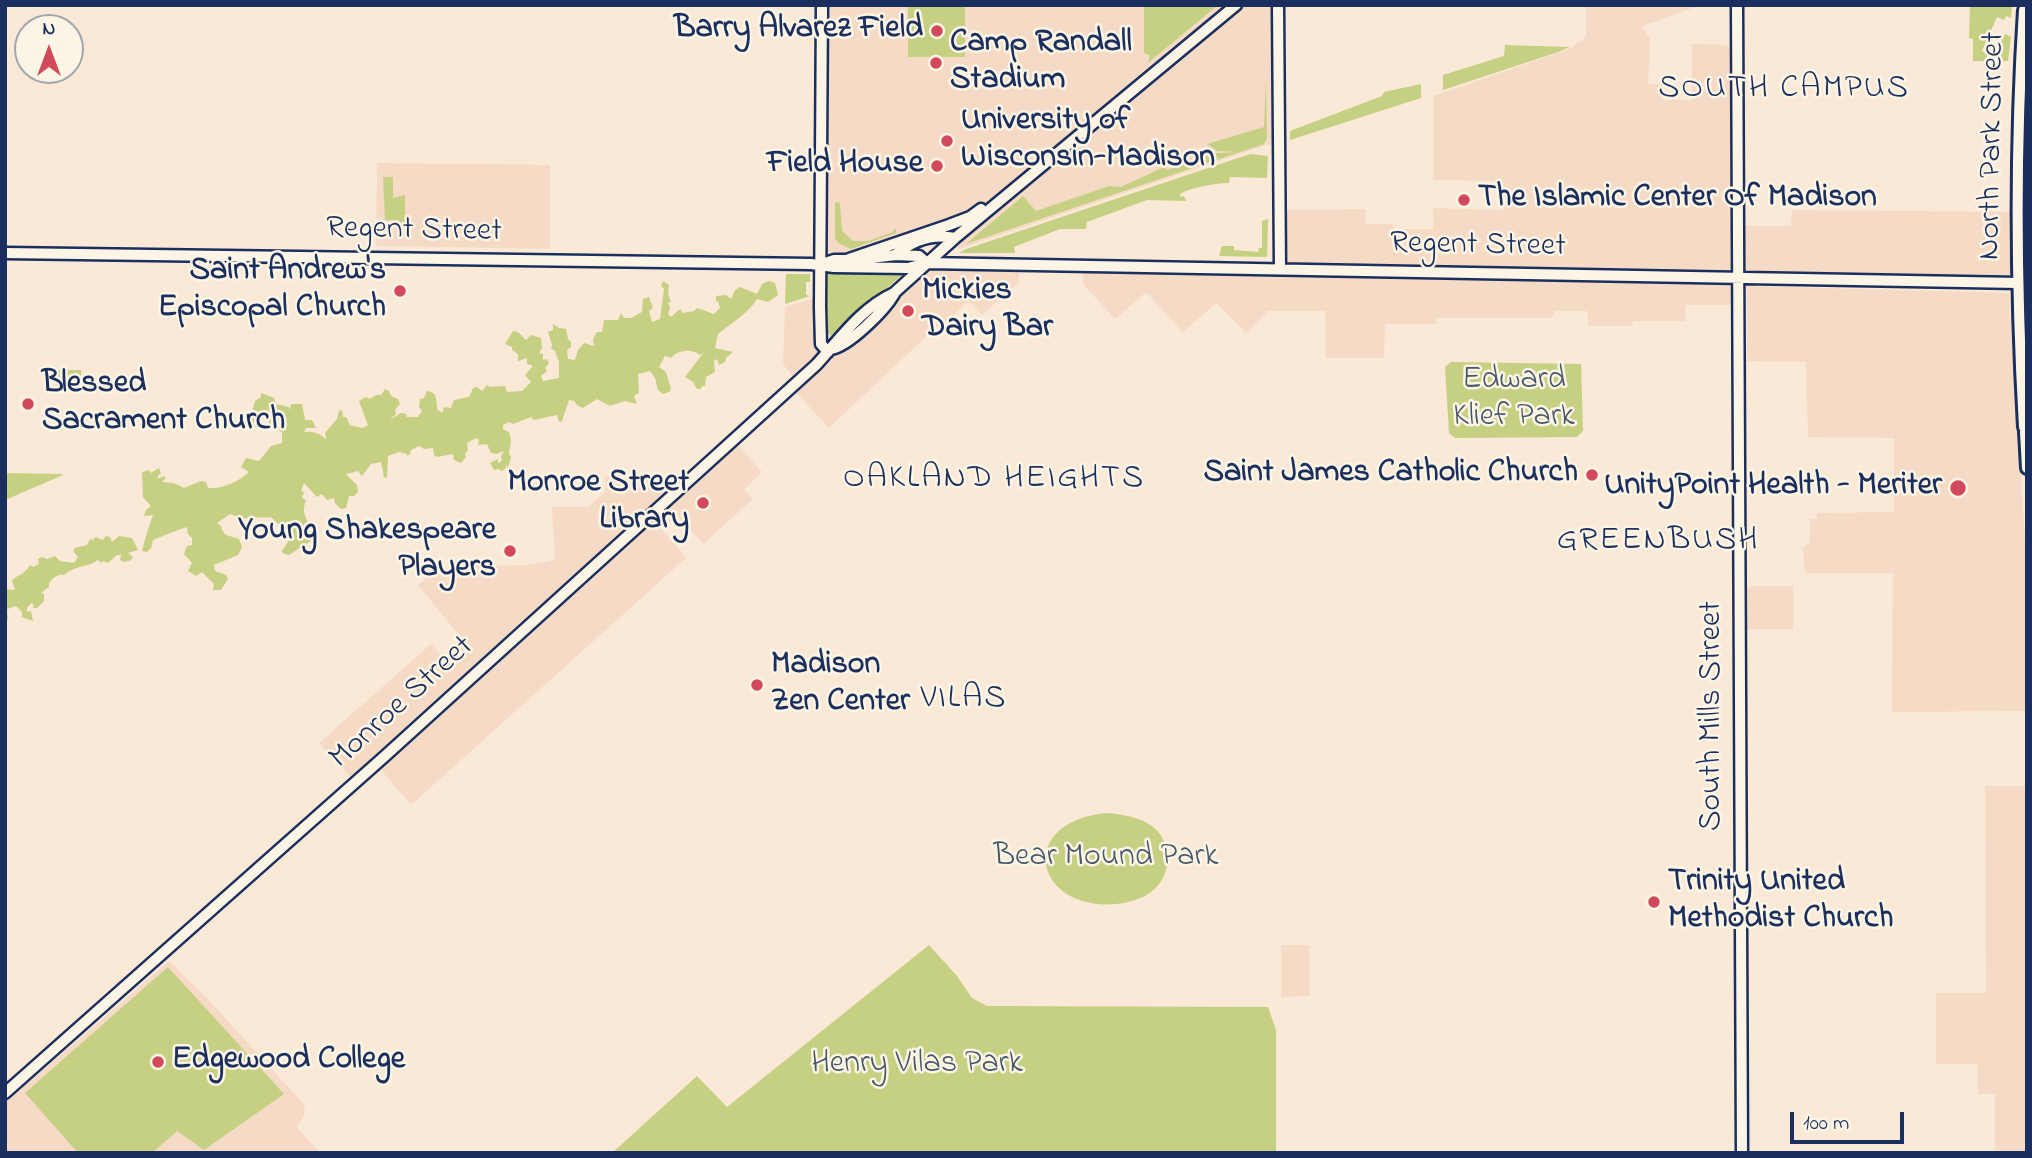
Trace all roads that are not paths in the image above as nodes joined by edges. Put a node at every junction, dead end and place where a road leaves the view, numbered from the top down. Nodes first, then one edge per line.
1 (822, 5) edge
2 (1236, 5) edge
3 (1278, 5) edge
4 (1737, 5) edge
5 (2024, 10) dead end
6 (1014, 189) junction
7 (955, 238) junction
8 (5, 253) edge
9 (896, 255) junction
10 (849, 259) junction
11 (822, 264) junction
12 (927, 264) junction
13 (859, 267) junction
14 (1280, 269) junction
15 (1739, 278) junction
16 (2022, 283) edge
17 (830, 350) junction
18 (2024, 402) edge
19 (2027, 468) edge
20 (5, 1093) edge
21 (1742, 1153) edge

1 - 11 main road
2 - 6 main road, Monroe Street
3 - 14 main road
4 - 15 main road, South Mills Street
5 - 16 main road, North Park Street
6 - 7 main road, Monroe Street
6 - 10 main road
7 - 9 main road
7 - 12 main road, Monroe Street
8 - 11 main road, Regent Street
9 - 10 main road, Regent Street
9 - 12 main road, Regent Street
9 - 13 main road
10 - 11 main road, Regent Street
11 - 13 main road, Regent Street
11 - 17 main road
12 - 13 main road, Regent Street
12 - 14 main road, Regent Street
12 - 17 main road, Monroe Street
14 - 15 main road, Regent Street
15 - 16 main road, Regent Street
15 - 21 main road, South Mills Street
16 - 18 main road, North Park Street
17 - 20 main road, Monroe Street
18 - 19 main road, North Park Street

